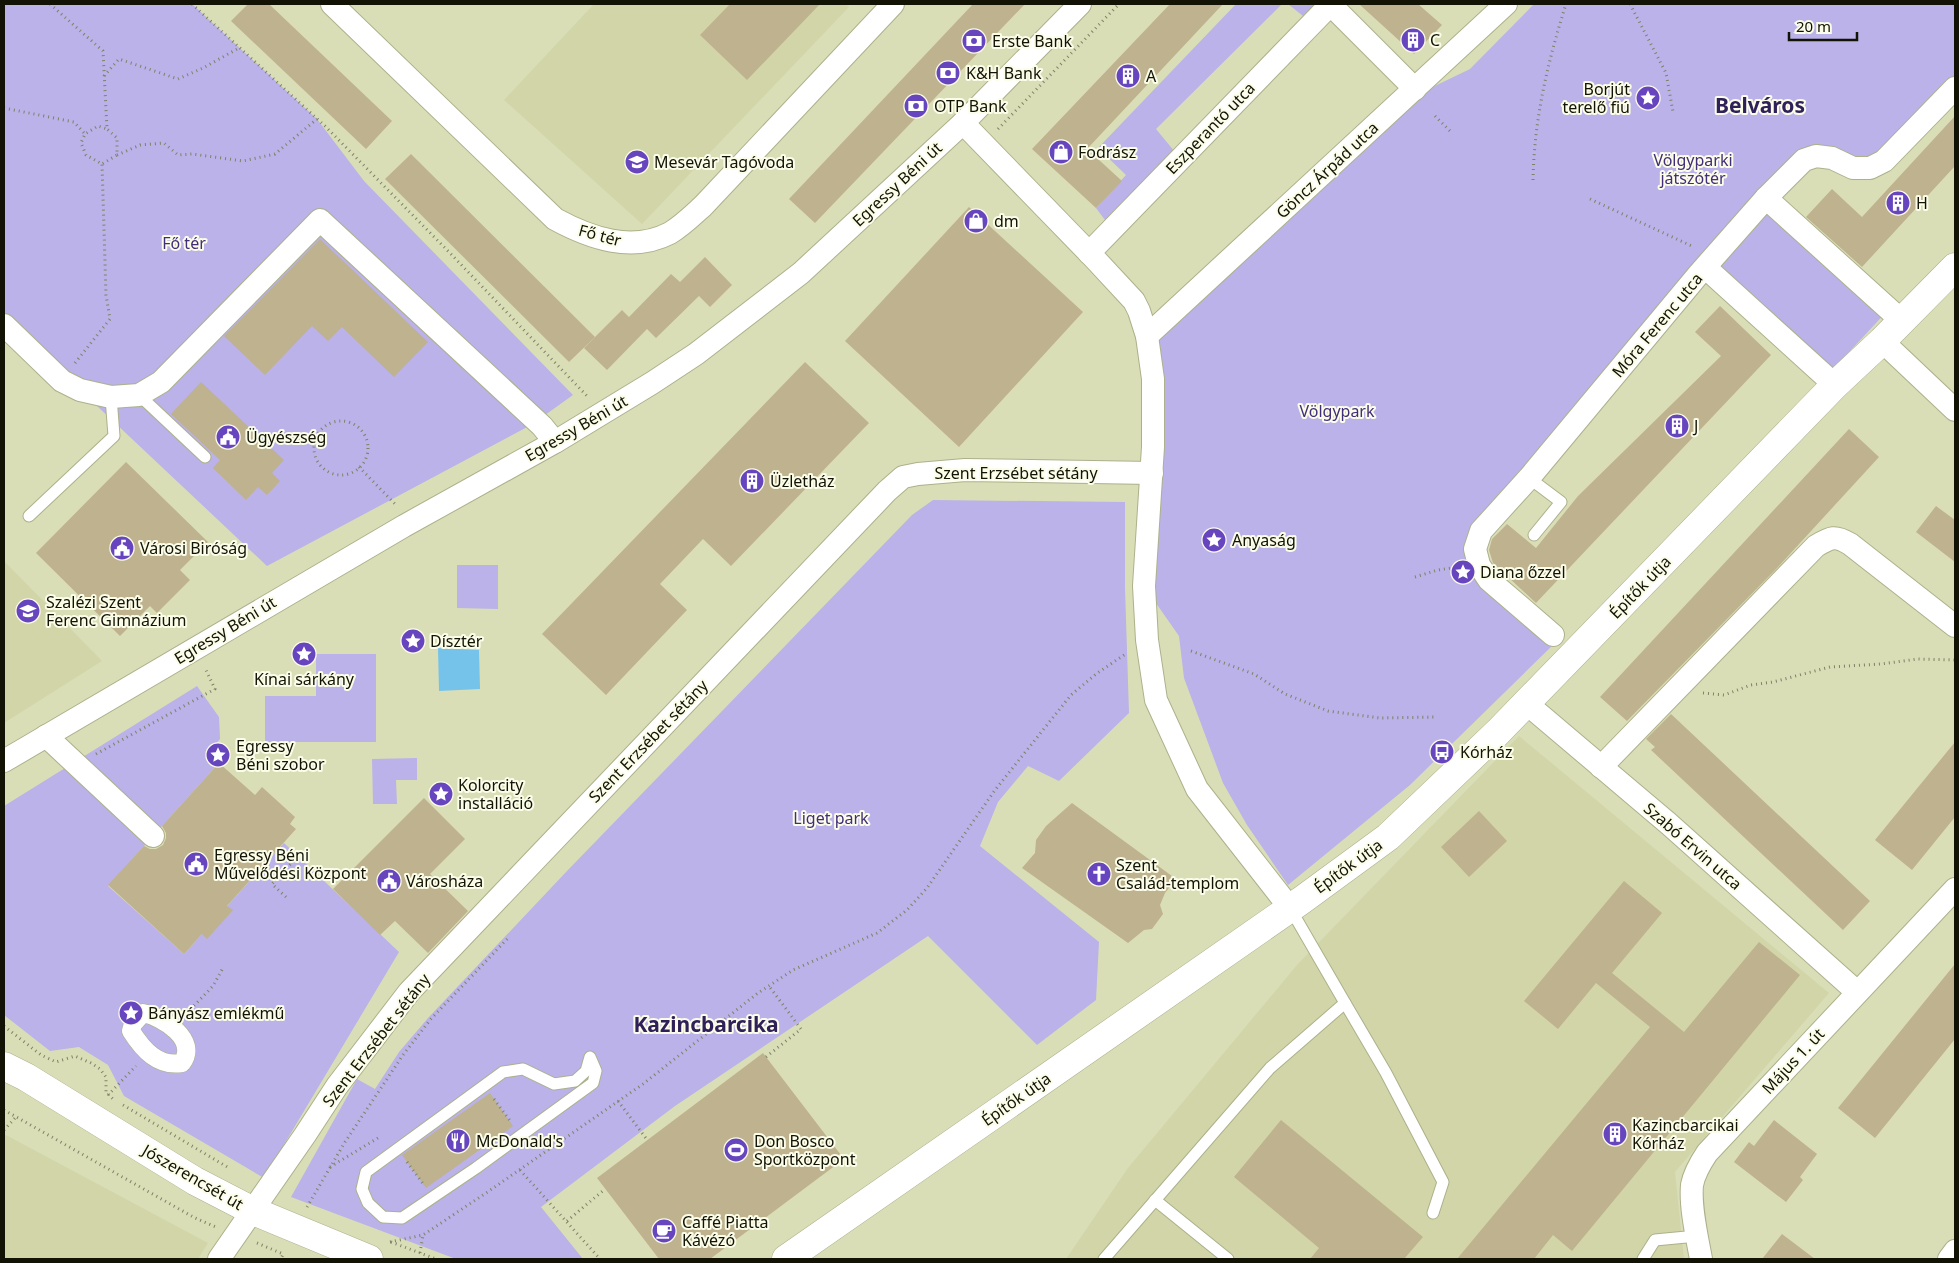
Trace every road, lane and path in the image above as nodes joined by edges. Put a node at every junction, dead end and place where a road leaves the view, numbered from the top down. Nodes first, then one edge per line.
1 (50, 4) edge
2 (192, 4) edge
3 (332, 4) edge
4 (1080, 4) edge
5 (1119, 4) edge
6 (1331, 4) edge
7 (1506, 4) edge
8 (1566, 4) edge
9 (1630, 4) edge
10 (889, 5) edge
11 (239, 48) junction
12 (104, 77) junction
13 (1955, 88) edge
14 (1415, 89) junction
15 (4, 108) edge
16 (1673, 112) dead end
17 (1435, 116) dead end
18 (317, 119) junction
19 (963, 123) junction
20 (107, 129) junction
21 (1450, 130) dead end
22 (85, 134) junction
23 (994, 134) dead end
24 (117, 155) junction
25 (102, 164) junction
26 (1534, 180) dead end
27 (1766, 198) junction
28 (1590, 199) dead end
29 (1089, 252) junction
30 (1709, 264) junction
31 (1955, 267) edge
32 (1902, 322) junction
33 (4, 325) edge
34 (1147, 336) junction
35 (1882, 341) junction
36 (62, 381) junction
37 (1835, 385) junction
38 (139, 395) junction
39 (111, 397) junction
40 (588, 397) dead end
41 (1955, 410) edge
42 (555, 442) junction
43 (205, 457) dead end
44 (360, 467) junction
45 (1152, 473) junction
46 (1528, 478) junction
47 (395, 504) dead end
48 (29, 516) dead end
49 (1534, 535) dead end
50 (1478, 565) junction
51 (1415, 577) dead end
52 (181, 620) dead end
53 (1955, 626) edge
54 (1553, 636) dead end
55 (1147, 640) junction
56 (195, 648) junction
57 (1191, 651) dead end
58 (1955, 660) edge
59 (1702, 693) dead end
60 (1526, 703) junction
61 (1436, 717) dead end
62 (46, 736) junction
63 (4, 761) edge
64 (77, 764) junction
65 (1601, 767) junction
66 (153, 836) dead end
67 (298, 856) dead end
68 (1955, 889) edge
69 (286, 898) dead end
70 (1290, 908) junction
71 (509, 937) dead end
72 (223, 968) dead end
73 (769, 986) junction
74 (1857, 992) junction
75 (1345, 1003) junction
76 (4, 1026) edge
77 (172, 1028) junction
78 (148, 1053) junction
79 (766, 1056) dead end
80 (590, 1057) joint
81 (4, 1060) edge
82 (15, 1071) edge
83 (108, 1095) junction
84 (618, 1101) junction
85 (4, 1110) edge
86 (15, 1118) junction
87 (4, 1130) edge
88 (648, 1140) dead end
89 (520, 1170) junction
90 (235, 1172) dead end
91 (605, 1189) dead end
92 (1154, 1200) junction
93 (253, 1211) junction
94 (1433, 1212) dead end
95 (312, 1213) dead end
96 (566, 1221) junction
97 (236, 1235) junction
98 (423, 1235) junction
99 (1697, 1236) junction
100 (390, 1242) junction
101 (375, 1249) edge
102 (1955, 1251) edge
103 (420, 1253) junction
104 (219, 1259) edge
105 (281, 1259) edge
106 (436, 1259) edge
107 (600, 1259) edge
108 (786, 1259) edge
109 (1104, 1259) edge
110 (1228, 1259) edge
111 (1643, 1259) edge
112 (1701, 1259) edge
113 (1949, 1259) edge

1 - 12 path
2 - 11 path
3 - 10 street, Fő tér
4 - 19 street, Egressy Béni út
5 - 23 path
6 - 14 street
6 - 29 street, Eszperantó utca
7 - 14 street, Göncz Árpád utca
8 - 26 path
9 - 16 path
11 - 12 path
11 - 18 path
12 - 20 path
13 - 27 street, Móra Ferenc utca
14 - 34 street, Göncz Árpád utca
15 - 22 path
17 - 21 path
18 - 24 path
18 - 40 path
19 - 29 street
19 - 42 street, Egressy Béni út
20 - 22 path
20 - 24 path
22 - 25 path
24 - 25 path
25 - 36 path
27 - 30 street, Móra Ferenc utca
27 - 32 street
28 - 30 path
29 - 34 street
30 - 37 street
30 - 46 street, Móra Ferenc utca
31 - 32 street, Építők útja
32 - 35 street, Építők útja
33 - 36 street
34 - 45 street
35 - 37 street, Építők útja
35 - 41 street
36 - 39 street
37 - 60 street, Építők útja
38 - 39 street
38 - 42 street
38 - 43 lane
39 - 48 lane
42 - 56 street, Egressy Béni út
44 - 44 path
44 - 47 path
45 - 55 street
45 - 93 street, Szent Erzsébet sétány
46 - 49 lane
46 - 50 street, Móra Ferenc utca
50 - 51 path
50 - 54 street
52 - 56 path
53 - 65 street
55 - 70 street
55 - 73 path
56 - 62 street, Egressy Béni út
56 - 64 path
57 - 61 path
58 - 59 path
60 - 65 street, Szabó Ervin utca
60 - 70 street, Építők útja
62 - 63 street, Egressy Béni út
62 - 64 street
64 - 66 street
65 - 74 street, Szabó Ervin utca
67 - 69 path
68 - 74 street, Május 1. út
70 - 75 lane
70 - 108 street, Építők útja
71 - 95 path
72 - 77 path
73 - 79 path
73 - 84 path
74 - 99 street, Május 1. út
75 - 92 lane
75 - 94 lane
76 - 83 path
77 - 78 street
77 - 78 street
78 - 83 path
80 - 80 lane
81 - 82 street, Jószerencsét út
82 - 93 street, Jószerencsét út
83 - 90 path
84 - 88 path
84 - 89 path
85 - 86 path
86 - 87 path
86 - 97 path
89 - 96 path
89 - 98 path
91 - 96 path
92 - 109 lane
92 - 110 lane
93 - 97 street, Szent Erzsébet sétány
93 - 101 street, Jószerencsét út
96 - 107 path
97 - 104 street, Szent Erzsébet sétány
97 - 105 path
98 - 100 path
98 - 103 path
99 - 111 lane
99 - 112 street, Május 1. út
100 - 101 path
100 - 103 path
102 - 113 street
103 - 106 path

